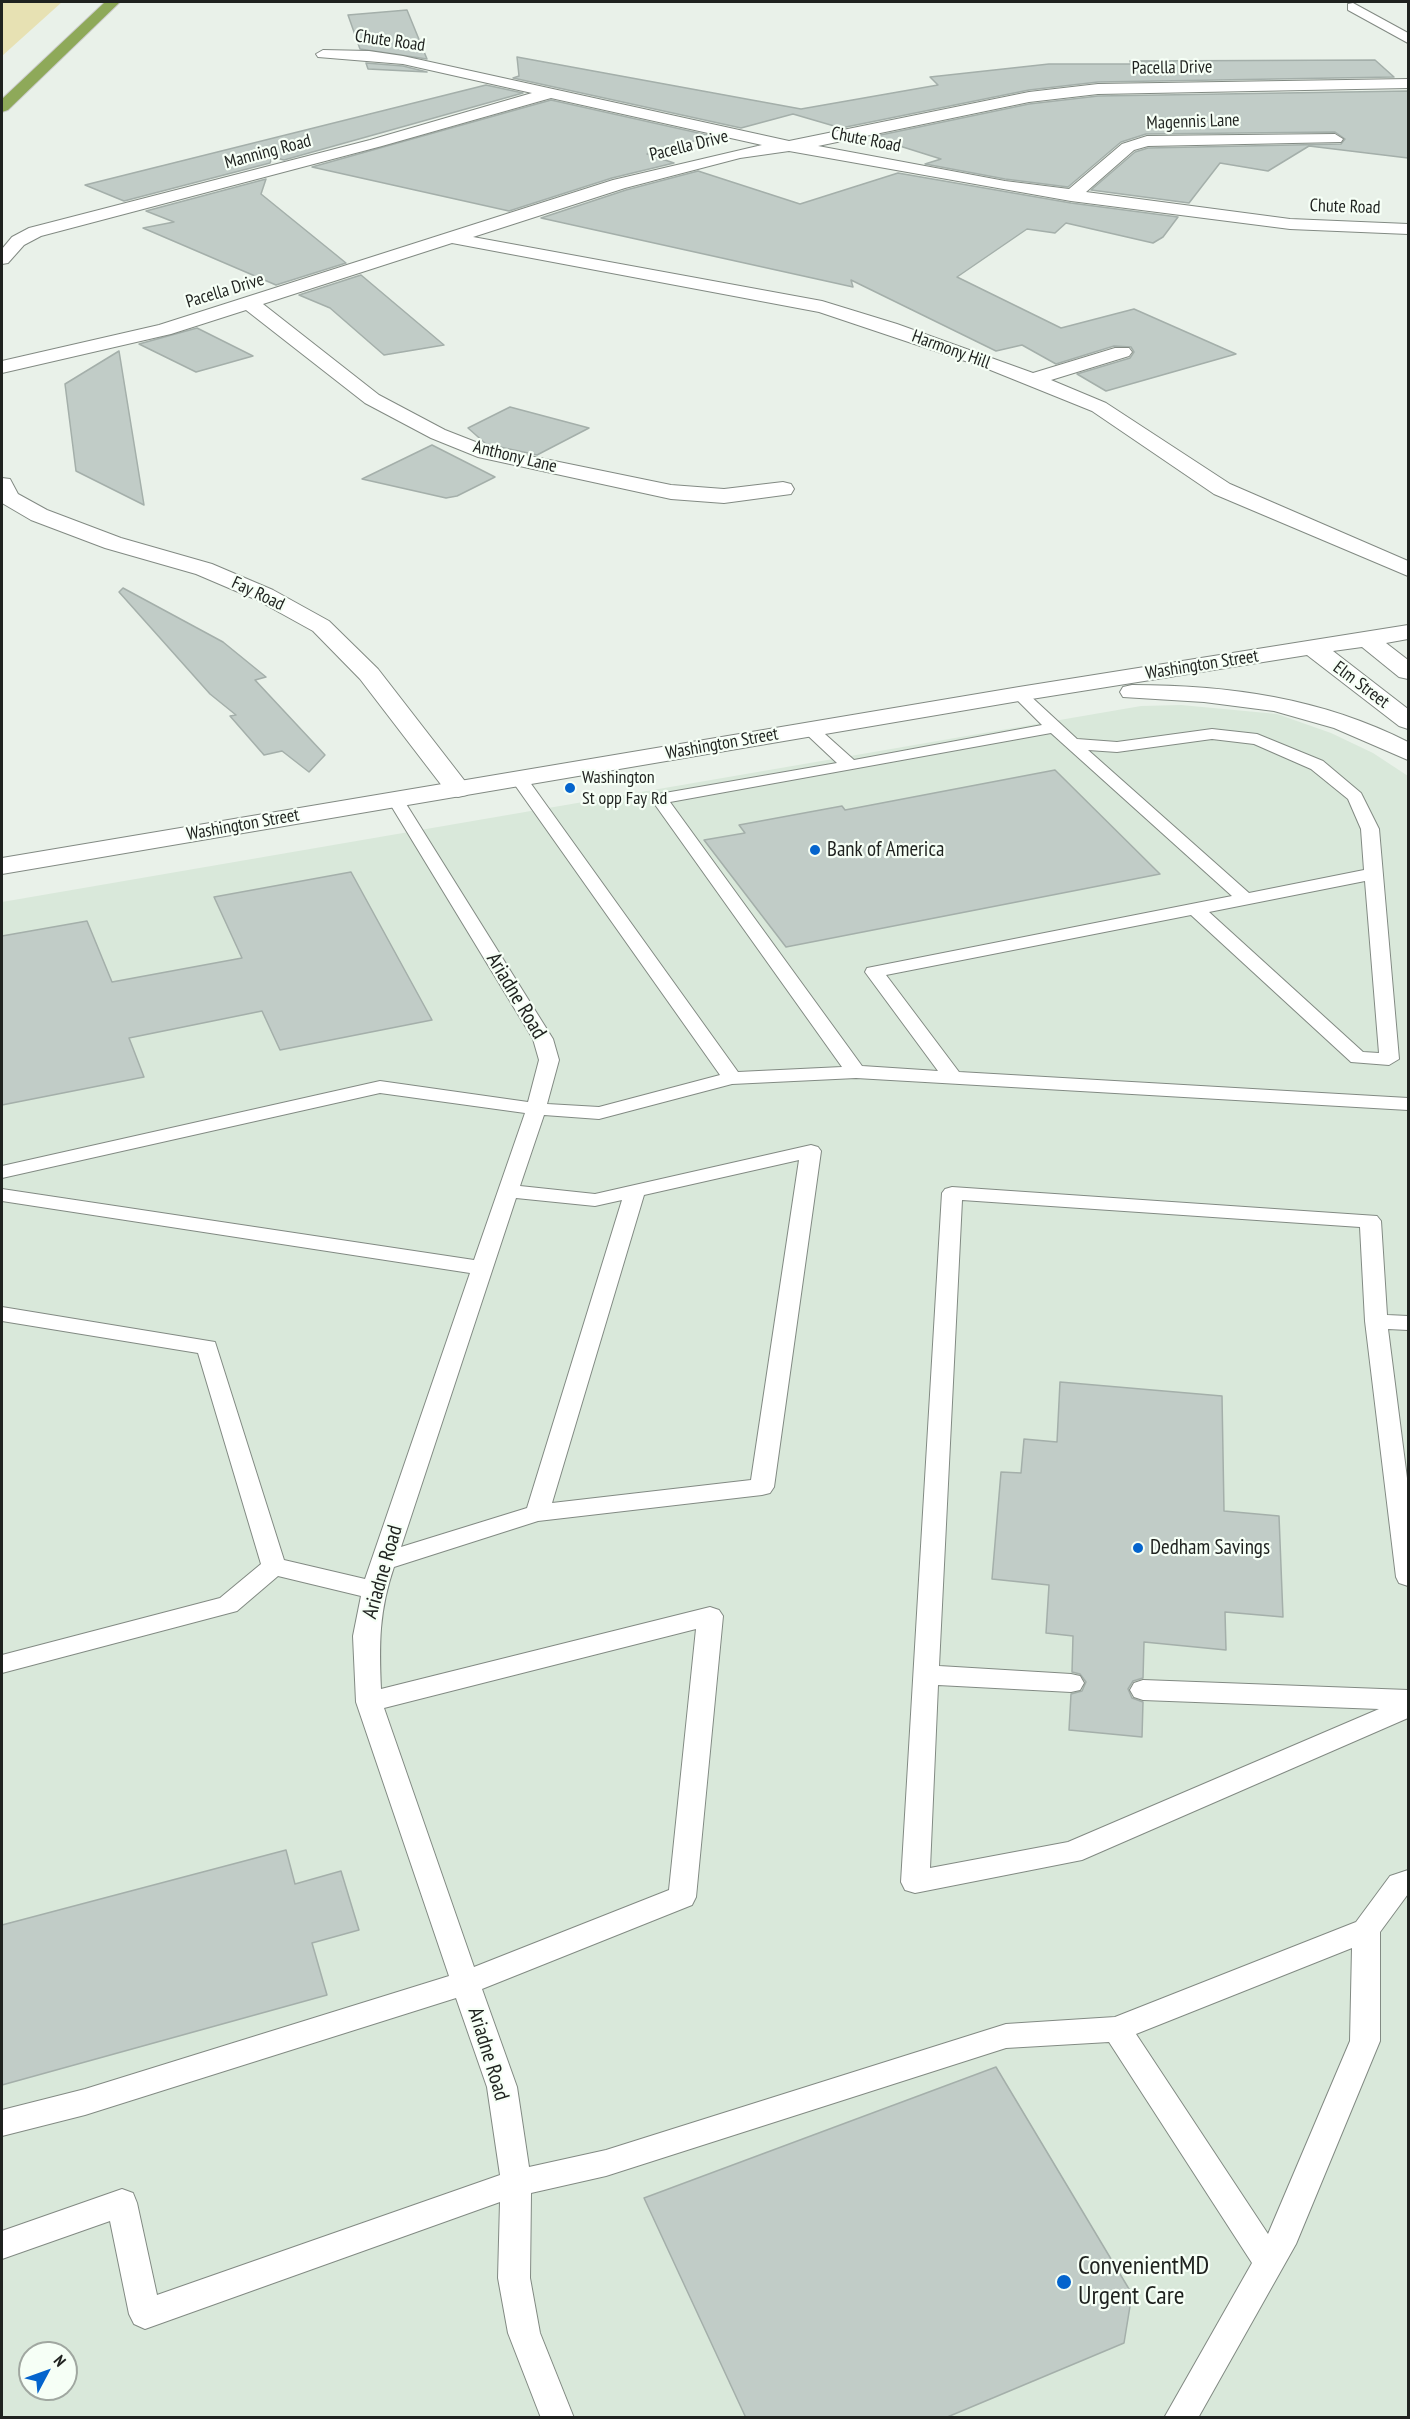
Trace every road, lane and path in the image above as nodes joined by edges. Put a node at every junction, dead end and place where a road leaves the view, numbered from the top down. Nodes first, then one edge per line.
1 (113, 2) edge
2 (1353, 7) dead end
3 (1408, 39) edge
4 (323, 54) dead end
5 (1408, 84) edge
6 (551, 93) junction
7 (2, 107) edge
8 (1335, 139) dead end
9 (789, 146) junction
10 (1071, 196) junction
11 (1408, 229) edge
12 (455, 238) junction
13 (2, 259) edge
14 (251, 304) junction
15 (1122, 352) dead end
16 (2, 367) edge
17 (1032, 380) junction
18 (2, 484) edge
19 (783, 489) dead end
20 (1408, 569) edge
21 (1408, 632) edge
22 (1367, 639) junction
23 (1313, 648) junction
24 (1408, 672) edge
25 (1019, 694) junction
26 (1408, 721) edge
27 (1051, 728) junction
28 (810, 729) junction
29 (1072, 744) junction
30 (1408, 752) edge
31 (850, 766) junction
32 (518, 778) junction
33 (458, 789) junction
34 (395, 799) junction
35 (2, 866) edge
36 (1373, 874) junction
37 (1245, 899) junction
38 (1195, 909) junction
39 (856, 1072) junction
40 (953, 1077) junction
41 (732, 1078) junction
42 (1408, 1104) edge
43 (536, 1109) junction
44 (2, 1172) edge
45 (509, 1191) junction
46 (635, 1191) junction
47 (2, 1196) edge
48 (483, 1268) junction
49 (2, 1314) edge
50 (1376, 1321) junction
51 (1408, 1323) edge
52 (537, 1513) junction
53 (384, 1561) junction
54 (274, 1566) junction
55 (1408, 1577) edge
56 (374, 1590) junction
57 (2, 1664) edge
58 (927, 1675) junction
59 (1071, 1683) dead end
60 (1143, 1690) dead end
61 (1408, 1700) edge
62 (369, 1702) junction
63 (1408, 1707) edge
64 (1408, 1881) edge
65 (1366, 1930) junction
66 (465, 1983) junction
67 (1117, 2029) junction
68 (2, 2123) edge
69 (516, 2183) junction
70 (2, 2245) edge
71 (1269, 2262) junction
72 (558, 2418) edge
73 (1180, 2418) edge

1 - 7 highway
2 - 3 street
4 - 6 street, Chute Road
5 - 9 street, Pacella Drive
6 - 9 street, Chute Road
6 - 13 street, Manning Road
8 - 10 street, Magennis Lane
9 - 10 street, Chute Road
9 - 12 street, Pacella Drive
10 - 11 street, Chute Road
12 - 14 street, Pacella Drive
12 - 17 street, Harmony Hill
14 - 16 street, Pacella Drive
14 - 19 street, Anthony Lane
15 - 17 street
17 - 20 street, Harmony Hill
18 - 33 street, Fay Road
21 - 22 street, Washington Street
22 - 23 street, Washington Street
22 - 24 street, Elm Street
23 - 25 street, Washington Street
23 - 26 street, Elm Street
25 - 27 lane
25 - 28 street, Washington Street
25 - 30 street
27 - 29 lane
27 - 31 lane
28 - 31 lane
28 - 32 street, Washington Street
29 - 36 lane
29 - 37 lane
31 - 39 lane
32 - 33 street, Washington Street
32 - 41 lane
33 - 34 street, Washington Street
34 - 35 street, Washington Street
34 - 43 lane, Ariadne Road
36 - 37 lane
36 - 38 lane
37 - 38 lane
38 - 40 lane
39 - 40 lane
39 - 41 lane
40 - 42 lane
41 - 43 lane
43 - 44 lane
43 - 45 lane, Ariadne Road
45 - 46 lane
45 - 48 lane, Ariadne Road
46 - 52 lane
46 - 52 lane
47 - 48 lane
48 - 53 lane, Ariadne Road
49 - 54 lane
50 - 51 lane
50 - 55 lane
50 - 58 lane
52 - 53 lane
53 - 56 lane, Ariadne Road
54 - 56 lane
54 - 57 lane
56 - 62 lane, Ariadne Road
58 - 59 lane
58 - 63 lane
60 - 61 lane
62 - 66 lane, Ariadne Road
62 - 66 lane
64 - 65 lane
65 - 67 lane
65 - 71 lane
66 - 68 lane
66 - 69 lane, Ariadne Road
67 - 69 lane
67 - 71 lane
69 - 70 lane
69 - 72 lane, Ariadne Road
71 - 73 lane

